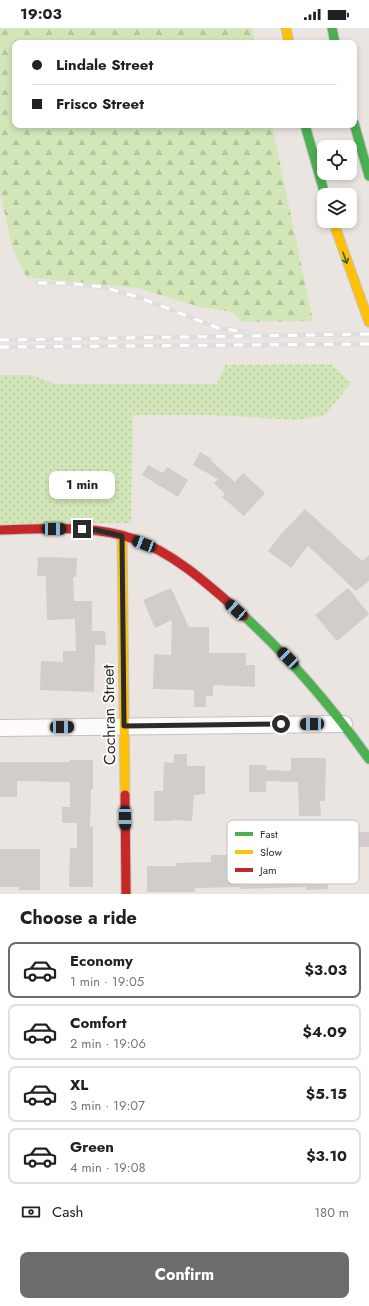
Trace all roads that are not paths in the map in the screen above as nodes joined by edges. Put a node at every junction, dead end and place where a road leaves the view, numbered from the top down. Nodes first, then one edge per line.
1 (286, 28) edge
2 (332, 28) edge
3 (288, 40) edge
4 (334, 40) edge
5 (306, 128) edge
6 (355, 128) edge
7 (369, 176) edge
8 (323, 188) edge
9 (335, 228) edge
10 (369, 322) edge
11 (0, 530) edge
12 (122, 536) junction
13 (344, 724) junction
14 (124, 726) junction
15 (0, 728) edge
16 (369, 759) edge
17 (126, 894) edge

1 - 3 main road
2 - 4 main road
5 - 8 main road
6 - 7 main road
9 -> 10 main road
11 - 12 main road
12 - 13 main road
12 - 14 main road, Cochran Street
13 - 14 street
13 - 16 main road
14 - 15 street
14 - 17 main road, Cochran Street

